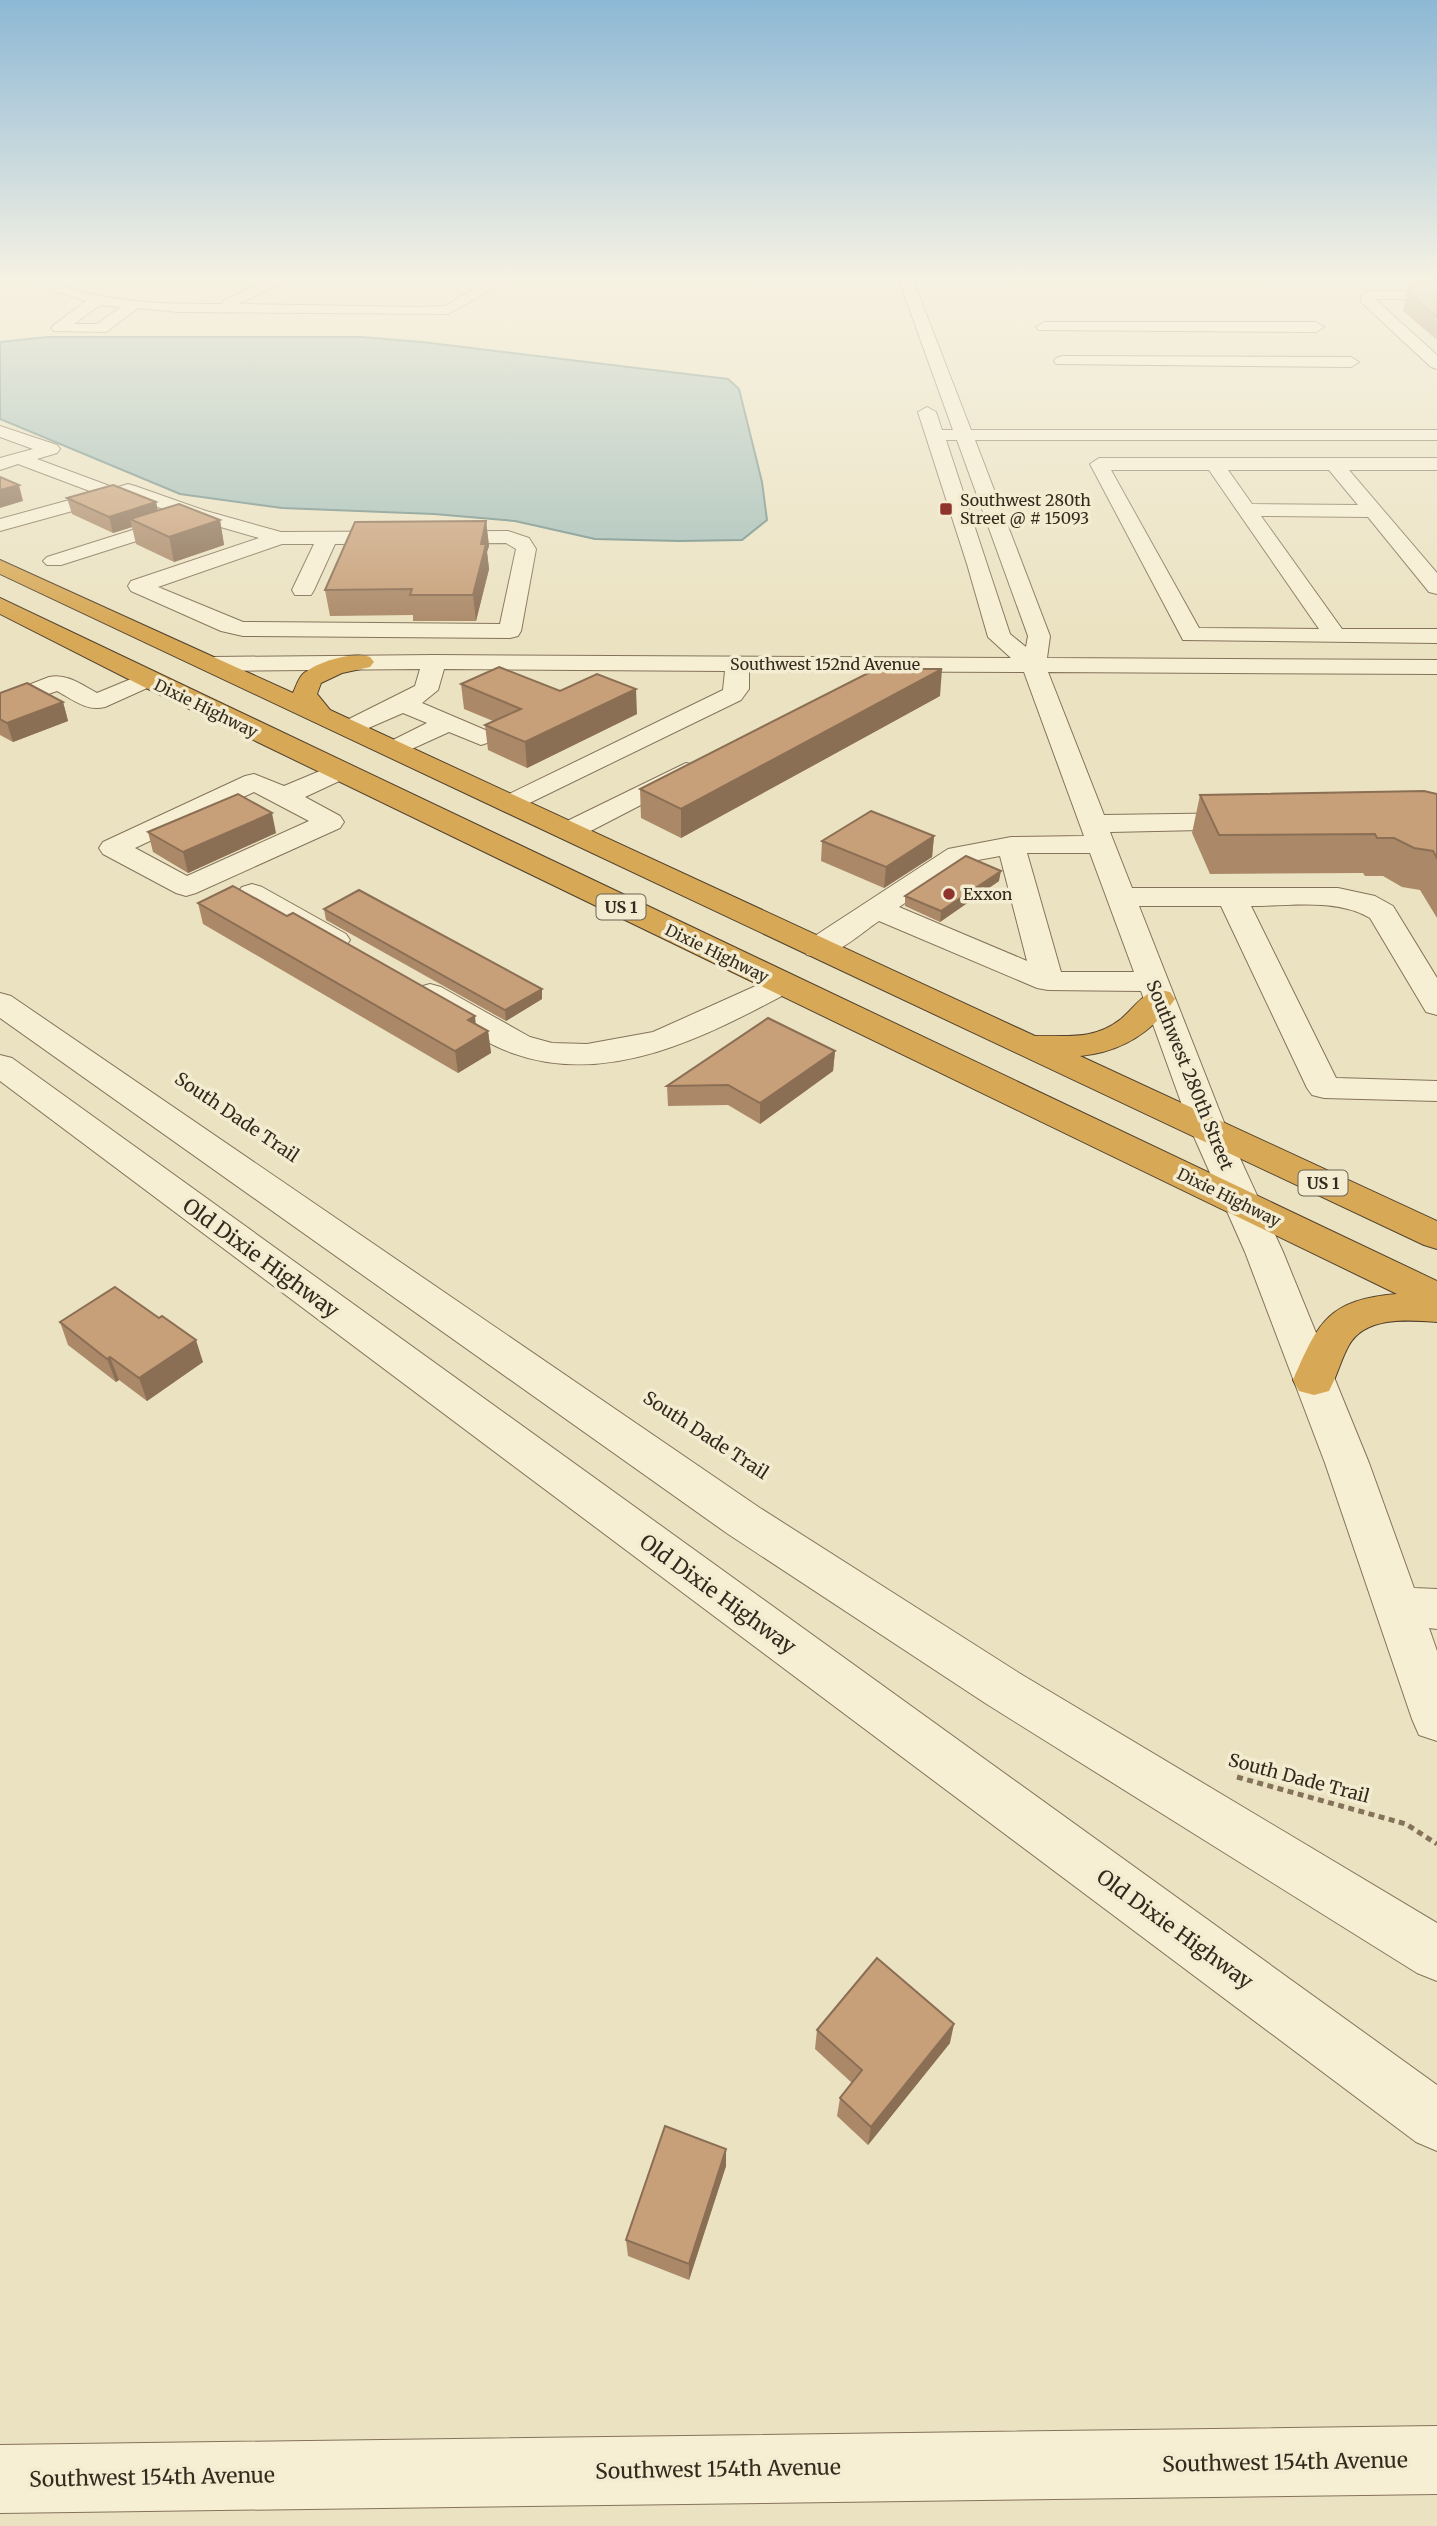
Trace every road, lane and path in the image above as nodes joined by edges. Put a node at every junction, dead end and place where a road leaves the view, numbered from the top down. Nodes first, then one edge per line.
1 (922, 398) edge
2 (947, 398) edge
3 (0, 431) edge
4 (934, 435) junction
5 (964, 435) junction
6 (1437, 435) edge
7 (9, 461) edge
8 (1214, 464) junction
9 (1334, 464) junction
10 (1437, 464) edge
11 (1229, 485) junction
12 (1257, 486) dead end
13 (1325, 486) dead end
14 (1353, 486) junction
15 (112, 494) junction
16 (37, 496) dead end
17 (954, 498) junction
18 (987, 498) junction
19 (162, 503) junction
20 (62, 506) junction
21 (1247, 510) junction
22 (1374, 511) junction
23 (125, 513) edge
24 (199, 515) junction
25 (0, 525) edge
26 (280, 538) junction
27 (327, 538) junction
28 (54, 561) dead end
29 (978, 564) junction
30 (1012, 564) junction
31 (0, 566) edge
32 (1437, 587) edge
33 (303, 590) dead end
34 (0, 596) edge
35 (0, 605) edge
36 (388, 631) junction
37 (1292, 636) junction
38 (1336, 636) junction
39 (1437, 636) edge
40 (369, 662) junction
41 (434, 662) junction
42 (737, 663) junction
43 (213, 664) junction
44 (1034, 665) junction
45 (1308, 667) junction
46 (1437, 667) edge
47 (150, 681) junction
48 (0, 704) edge
49 (403, 704) junction
50 (320, 714) junction
51 (448, 723) junction
52 (350, 728) junction
53 (481, 737) dead end
54 (647, 738) junction
55 (394, 749) junction
56 (438, 769) junction
57 (339, 771) junction
58 (284, 796) junction
59 (511, 804) junction
60 (1279, 821) edge
61 (569, 831) junction
62 (1096, 834) junction
63 (1012, 845) junction
64 (252, 893) edge
65 (1236, 905) junction
66 (1123, 906) junction
67 (877, 909) junction
68 (818, 948) junction
69 (361, 955) edge
70 (1048, 981) junction
71 (410, 982) edge
72 (780, 984) junction
73 (1156, 991) junction
74 (0, 1003) edge
75 (1437, 1004) edge
76 (1021, 1043) junction
77 (0, 1065) edge
78 (1437, 1091) edge
79 (1209, 1130) junction
80 (1243, 1204) junction
81 (1437, 1236) edge
82 (1437, 1262) edge
83 (1437, 1297) edge
84 (1437, 1308) edge
85 (1314, 1380) junction
86 (1418, 1608) edge
87 (1437, 1718) edge
88 (1233, 1776) dead end
89 (1437, 1844) edge
90 (1437, 1954) edge
91 (1437, 2121) edge
92 (1437, 2460) edge
93 (0, 2479) edge

1 - 4 street
2 - 5 street, Southwest 280th Street
3 - 7 street
4 - 5 street
4 - 17 street
5 - 6 street
5 - 18 street, Southwest 280th Street
7 - 15 street
8 - 9 street
8 - 11 street
8 - 37 street
9 - 10 street
9 - 14 street
11 - 12 street
11 - 21 street
13 - 14 street
14 - 22 street
15 - 19 street
15 - 20 street
16 - 20 street
17 - 18 street
17 - 29 street
18 - 30 street, Southwest 280th Street
19 - 23 street
19 - 24 street
20 - 25 street
21 - 22 street
21 - 38 street
22 - 32 street
24 - 26 street
24 - 28 street
26 - 27 street
26 - 36 street
27 - 33 street
27 - 36 street
29 - 30 street
29 - 44 street
30 - 44 street, Southwest 280th Street
31 - 43 highway, US 1
34 - 43 highway
35 - 47 highway, Dixie Highway / US 1
36 - 40 street
37 - 38 street
37 - 45 street
38 - 39 street
40 - 41 street, Southwest 152nd Avenue
40 - 43 street, Southwest 152nd Avenue
40 - 50 highway
41 - 42 street, Southwest 152nd Avenue
41 - 49 street
42 - 44 street, Southwest 152nd Avenue
42 - 54 street
43 - 50 highway, US 1
44 - 45 street, Southwest 152nd Avenue
44 - 62 street, Southwest 280th Street
45 - 46 street, Southwest 152nd Avenue
47 - 48 street
47 - 56 highway
47 - 57 highway, Dixie Highway / US 1
49 - 51 street
49 - 52 street
50 - 52 highway, US 1
51 - 53 street
51 - 55 street
52 - 55 highway, US 1
54 - 59 street
54 - 61 street
55 - 56 highway, US 1
56 - 59 highway, US 1
57 - 58 street
57 - 72 highway, Dixie Highway / US 1
58 - 58 street
59 - 61 highway, US 1
60 - 62 street
61 - 68 highway, US 1
62 - 63 street
62 - 66 street, Southwest 280th Street
63 - 67 street
63 - 70 street
64 - 69 street
65 - 66 street
65 - 75 street
65 - 78 street
66 - 73 street, Southwest 280th Street
67 - 68 street
67 - 70 street
68 - 76 highway, US 1
70 - 73 street
71 - 72 street
72 - 79 highway
72 - 80 highway, Dixie Highway / US 1
73 - 76 highway
73 - 79 street, Southwest 280th Street
74 - 90 street
76 - 79 highway, US 1
77 - 91 street, Old Dixie Highway
79 - 80 street, Southwest 280th Street
79 - 81 highway, US 1
80 - 82 highway
80 - 83 highway, Dixie Highway / US 1
80 - 85 street, Southwest 280th Street
84 - 85 highway
85 - 86 street, Southwest 280th Street
86 - 87 street, Southwest 280th Street
88 - 89 path, South Dade Trail
92 - 93 street, Southwest 154th Avenue

